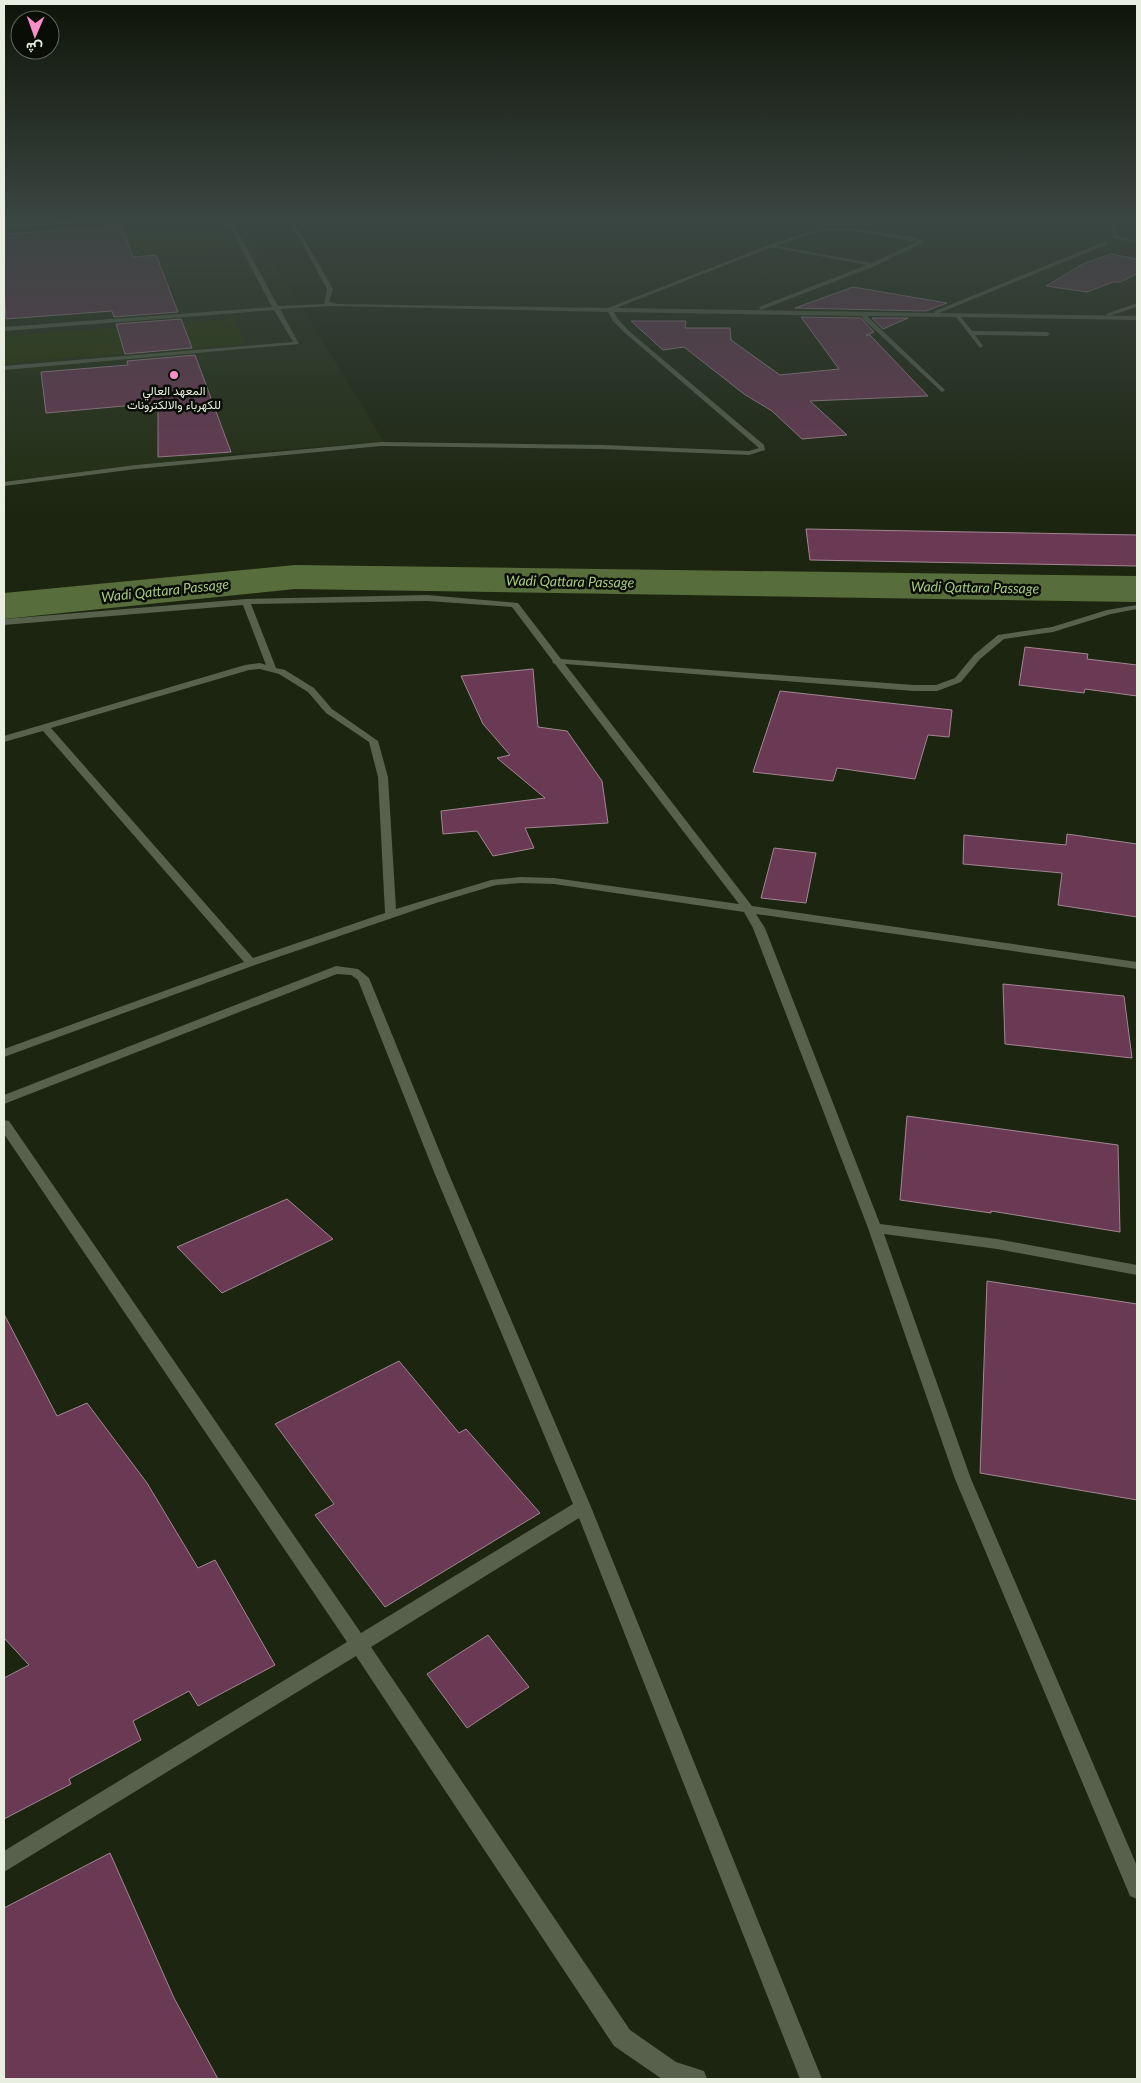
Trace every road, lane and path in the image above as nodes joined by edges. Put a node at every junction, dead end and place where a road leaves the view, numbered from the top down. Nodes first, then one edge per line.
1 (150, 318) edge
2 (282, 318) edge
3 (614, 318) edge
4 (865, 318) edge
5 (958, 318) edge
6 (4, 330) edge
7 (970, 333) junction
8 (1047, 334) dead end
9 (980, 346) dead end
10 (4, 368) edge
11 (942, 390) dead end
12 (4, 484) edge
13 (246, 602) junction
14 (1137, 607) edge
15 (4, 622) edge
16 (556, 661) junction
17 (272, 668) junction
18 (46, 728) junction
19 (4, 739) edge
20 (747, 907) junction
21 (392, 915) junction
22 (251, 963) junction
23 (1137, 965) edge
24 (4, 1053) edge
25 (4, 1100) edge
26 (4, 1124) edge
27 (875, 1228) junction
28 (1137, 1270) edge
29 (583, 1507) junction
30 (359, 1645) junction
31 (4, 1862) edge
32 (1137, 1888) edge
33 (696, 2079) edge
34 (811, 2079) edge

1 - 6 street
2 - 10 street
3 - 12 street
4 - 11 street
5 - 7 street
7 - 8 street
7 - 9 street
13 - 15 street
13 - 16 street
13 - 17 street
14 - 16 street
16 - 20 street
17 - 18 street
17 - 21 street
18 - 19 street
18 - 22 street
20 - 21 street
20 - 23 street
20 - 27 street
21 - 22 street
22 - 24 street
25 - 29 street
26 - 30 street
27 - 28 street
27 - 32 street
29 - 30 street
29 - 34 street
30 - 31 street
30 - 33 street

